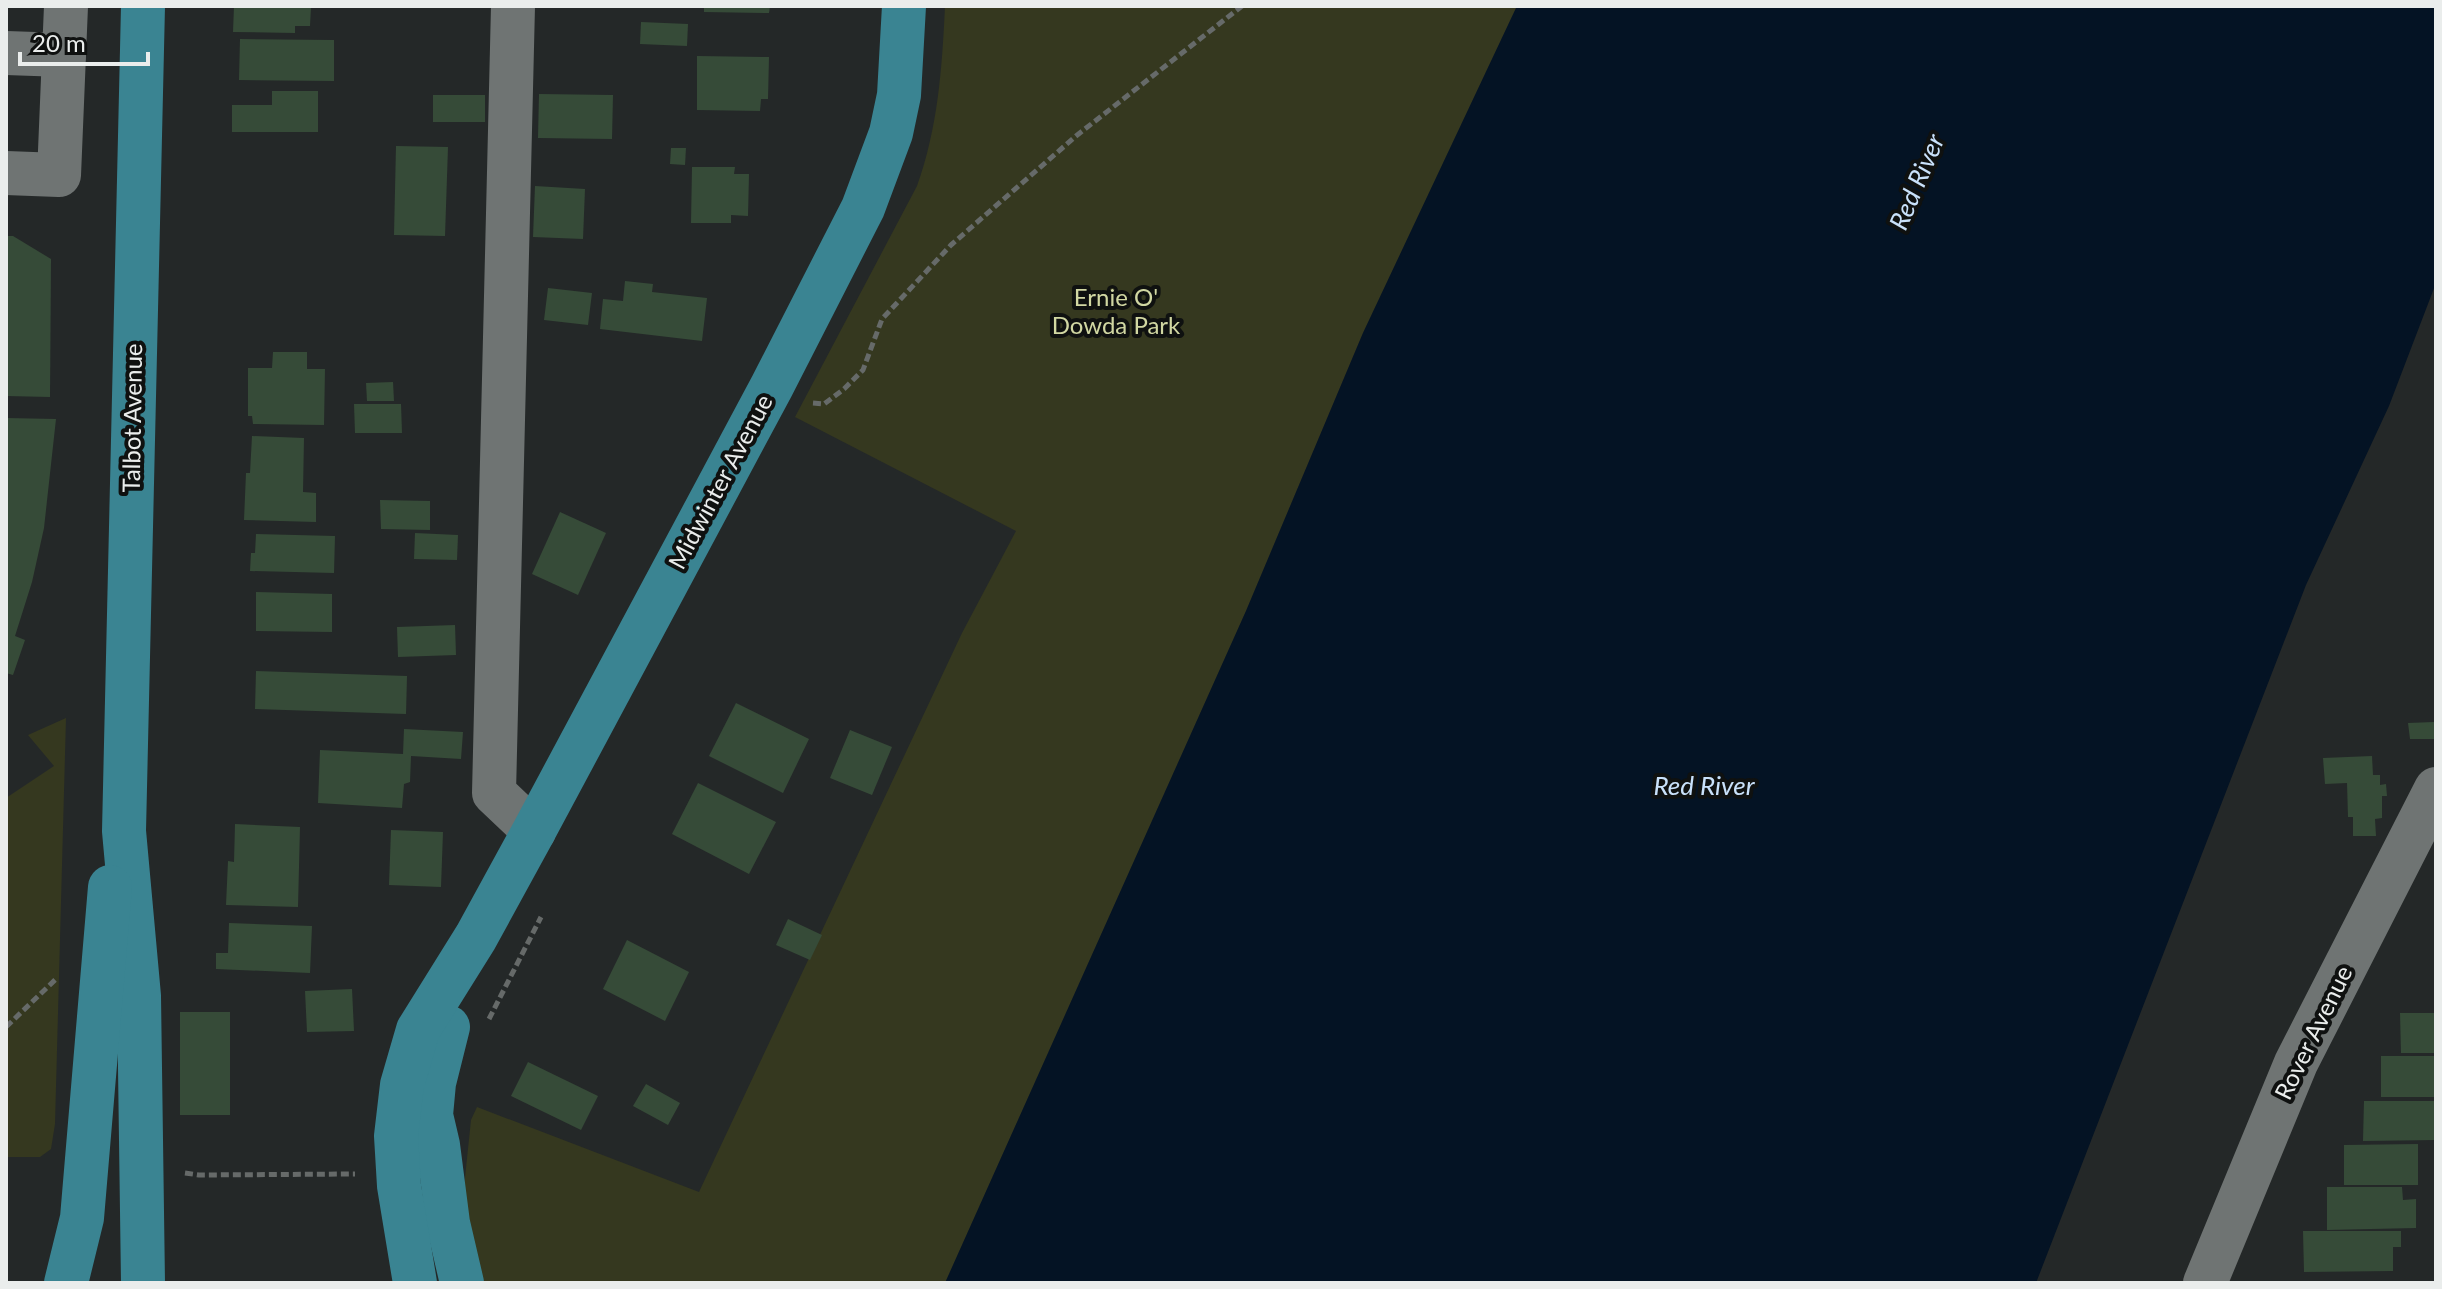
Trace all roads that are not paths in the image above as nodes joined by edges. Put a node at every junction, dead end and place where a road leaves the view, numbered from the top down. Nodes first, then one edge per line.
1 (66, 6) edge
2 (143, 6) edge
3 (513, 6) edge
4 (904, 6) edge
5 (6, 53) edge
6 (64, 55) junction
7 (6, 173) edge
8 (2436, 789) edge
9 (124, 831) junction
10 (534, 831) junction
11 (476, 937) junction
12 (66, 1283) edge
13 (143, 1283) edge
14 (415, 1283) edge
15 (462, 1283) edge
16 (2205, 1283) edge

1 - 6 street
2 - 9 main road, Talbot Avenue
3 - 10 street
4 - 10 main road, Midwinter Avenue
5 - 6 street
6 - 7 street
8 - 16 street, Rover Avenue
9 - 12 main road
9 - 13 main road
10 - 11 main road, Midwinter Avenue
11 - 14 main road, Midwinter Avenue
11 - 15 main road, Midwinter Avenue

